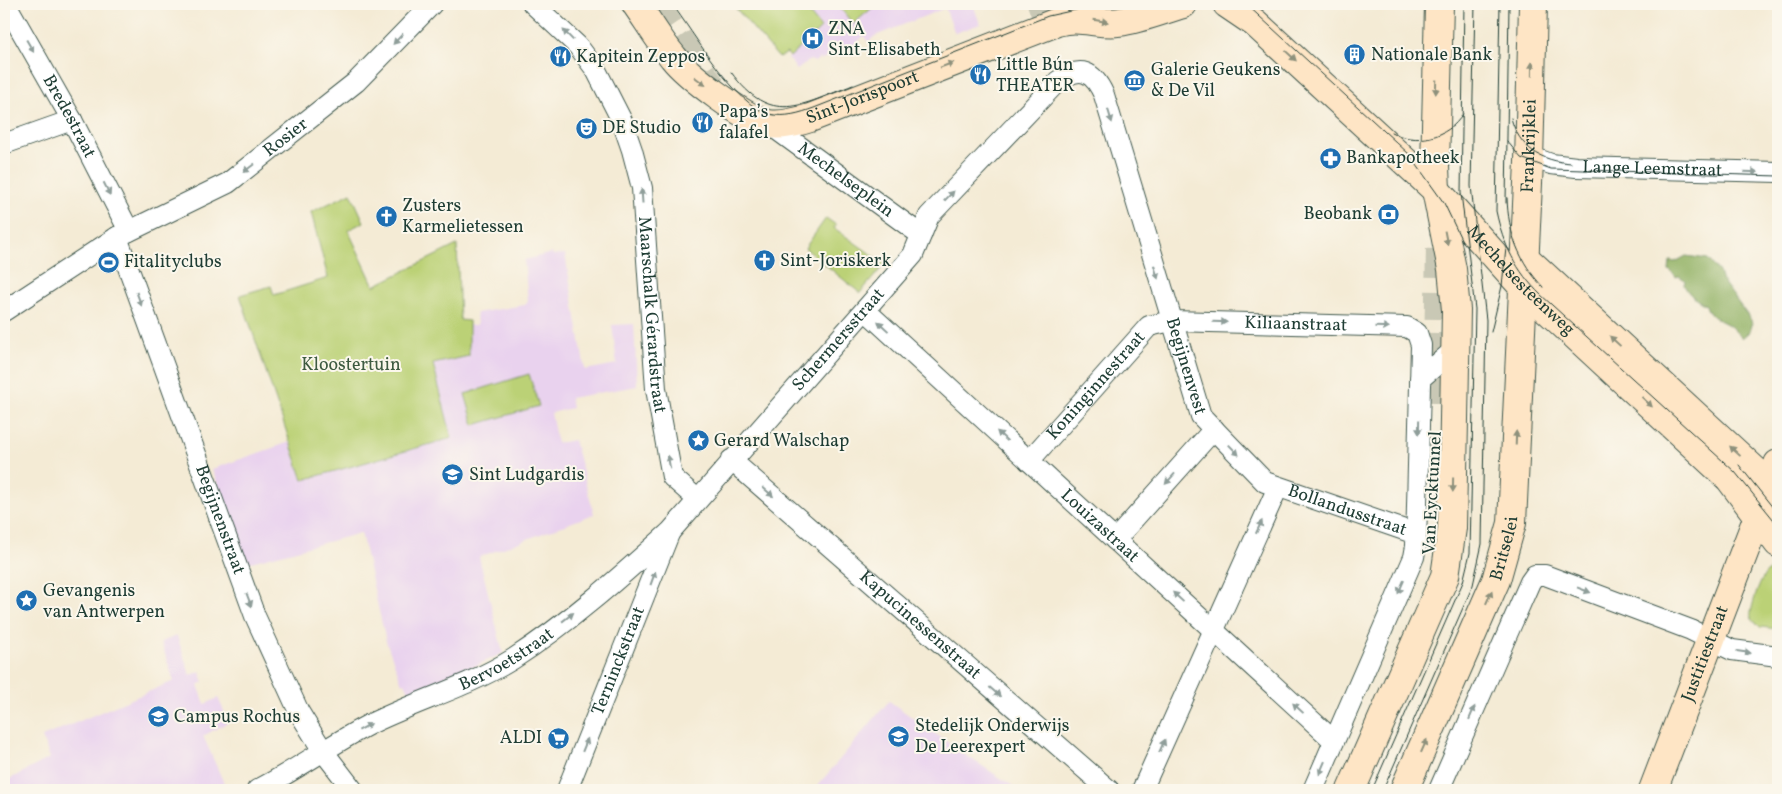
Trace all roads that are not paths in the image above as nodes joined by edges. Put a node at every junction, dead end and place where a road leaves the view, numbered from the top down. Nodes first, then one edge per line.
1 (6, 4) edge
2 (432, 4) edge
3 (533, 4) edge
4 (636, 4) edge
5 (1183, 4) edge
6 (1227, 4) edge
7 (1439, 4) edge
8 (1533, 4) edge
9 (1089, 74) joint
10 (72, 120) junction
11 (769, 124) junction
12 (4, 144) edge
13 (1529, 156) junction
14 (1778, 172) edge
15 (1436, 190) junction
16 (123, 234) junction
17 (921, 235) junction
18 (1525, 258) junction
19 (1523, 287) junction
20 (865, 310) junction
21 (4, 311) edge
22 (1171, 321) junction
23 (1455, 349) junction
24 (1420, 379) junction
25 (1437, 403) tunnel mouth
26 (1214, 429) junction
27 (731, 460) junction
28 (1029, 460) junction
29 (1776, 480) edge
30 (1278, 487) junction
31 (697, 499) junction
32 (1759, 517) junction
33 (670, 532) junction
34 (1416, 534) junction
35 (1115, 540) junction
36 (1778, 543) edge
37 (1213, 630) junction
38 (1711, 640) junction
39 (1778, 656) edge
40 (1393, 695) junction
41 (1334, 741) junction
42 (322, 751) junction
43 (257, 790) edge
44 (353, 790) edge
45 (567, 790) edge
46 (1109, 790) edge
47 (1142, 790) edge
48 (1313, 790) edge
49 (1351, 790) edge
50 (1404, 790) edge
51 (1439, 790) edge
52 (1653, 790) edge

1 -> 10 street, Bredestraat
2 -> 16 street, Rosier
31 -> 3 street, Maarschalk Gérardstraat
4 -> 11 main road
11 -> 5 main road, Sint-Jorispoort
6 -> 15 main road, Mechelsesteenweg
7 -> 15 main road
13 -> 8 main road, Frankrijklei
17 -> 9 street, Schermersstraat
9 -> 22 street, Begijnenvest
10 - 12 street
10 -> 16 street, Bredestraat
11 - 17 street, Mechelseplein
13 -> 14 street, Lange Leemstraat
13 - 18 main road, Frankrijklei
15 - 19 main road, Mechelsesteenweg
15 -> 23 main road
16 - 21 street, Rosier
16 -> 42 street, Begijnenstraat
17 - 20 street, Schermersstraat
18 - 19 main road, Frankrijklei
29 -> 18 main road, Mechelsesteenweg
19 -> 32 main road, Mechelsesteenweg
50 -> 19 main road, Britselei
20 - 27 street, Schermersstraat
28 -> 20 street, Louizastraat
22 -> 24 street, Kiliaanstraat
22 - 26 street, Begijnenvest
22 - 28 street, Koninginnestraat
23 - 24 street
23 -> 40 main road
24 -> 34 street
25 - 40 main road, Van Eycktunnel
26 -> 30 street, Begijnenvest
26 -> 35 street
27 - 31 street, Schermersstraat
27 -> 46 street, Kapucinessenstraat
28 - 35 street, Louizastraat
29 - 32 main road, Justitiestraat
30 - 34 street, Bollandusstraat
37 -> 30 street
31 - 33 street, Schermersstraat
32 - 36 main road, Mechelsesteenweg
32 - 38 main road, Justitiestraat
42 -> 33 street, Bervoetstraat
45 -> 33 street, Terninckstraat
34 -> 41 street
37 -> 35 street, Louizastraat
41 -> 37 street, Louizastraat
47 -> 37 street
38 -> 39 street
51 -> 38 street, Britselei
38 - 52 main road, Justitiestraat
40 - 49 main road
41 -> 48 street
42 - 43 street, Bervoetstraat
42 - 44 street, Begijnenstraat

